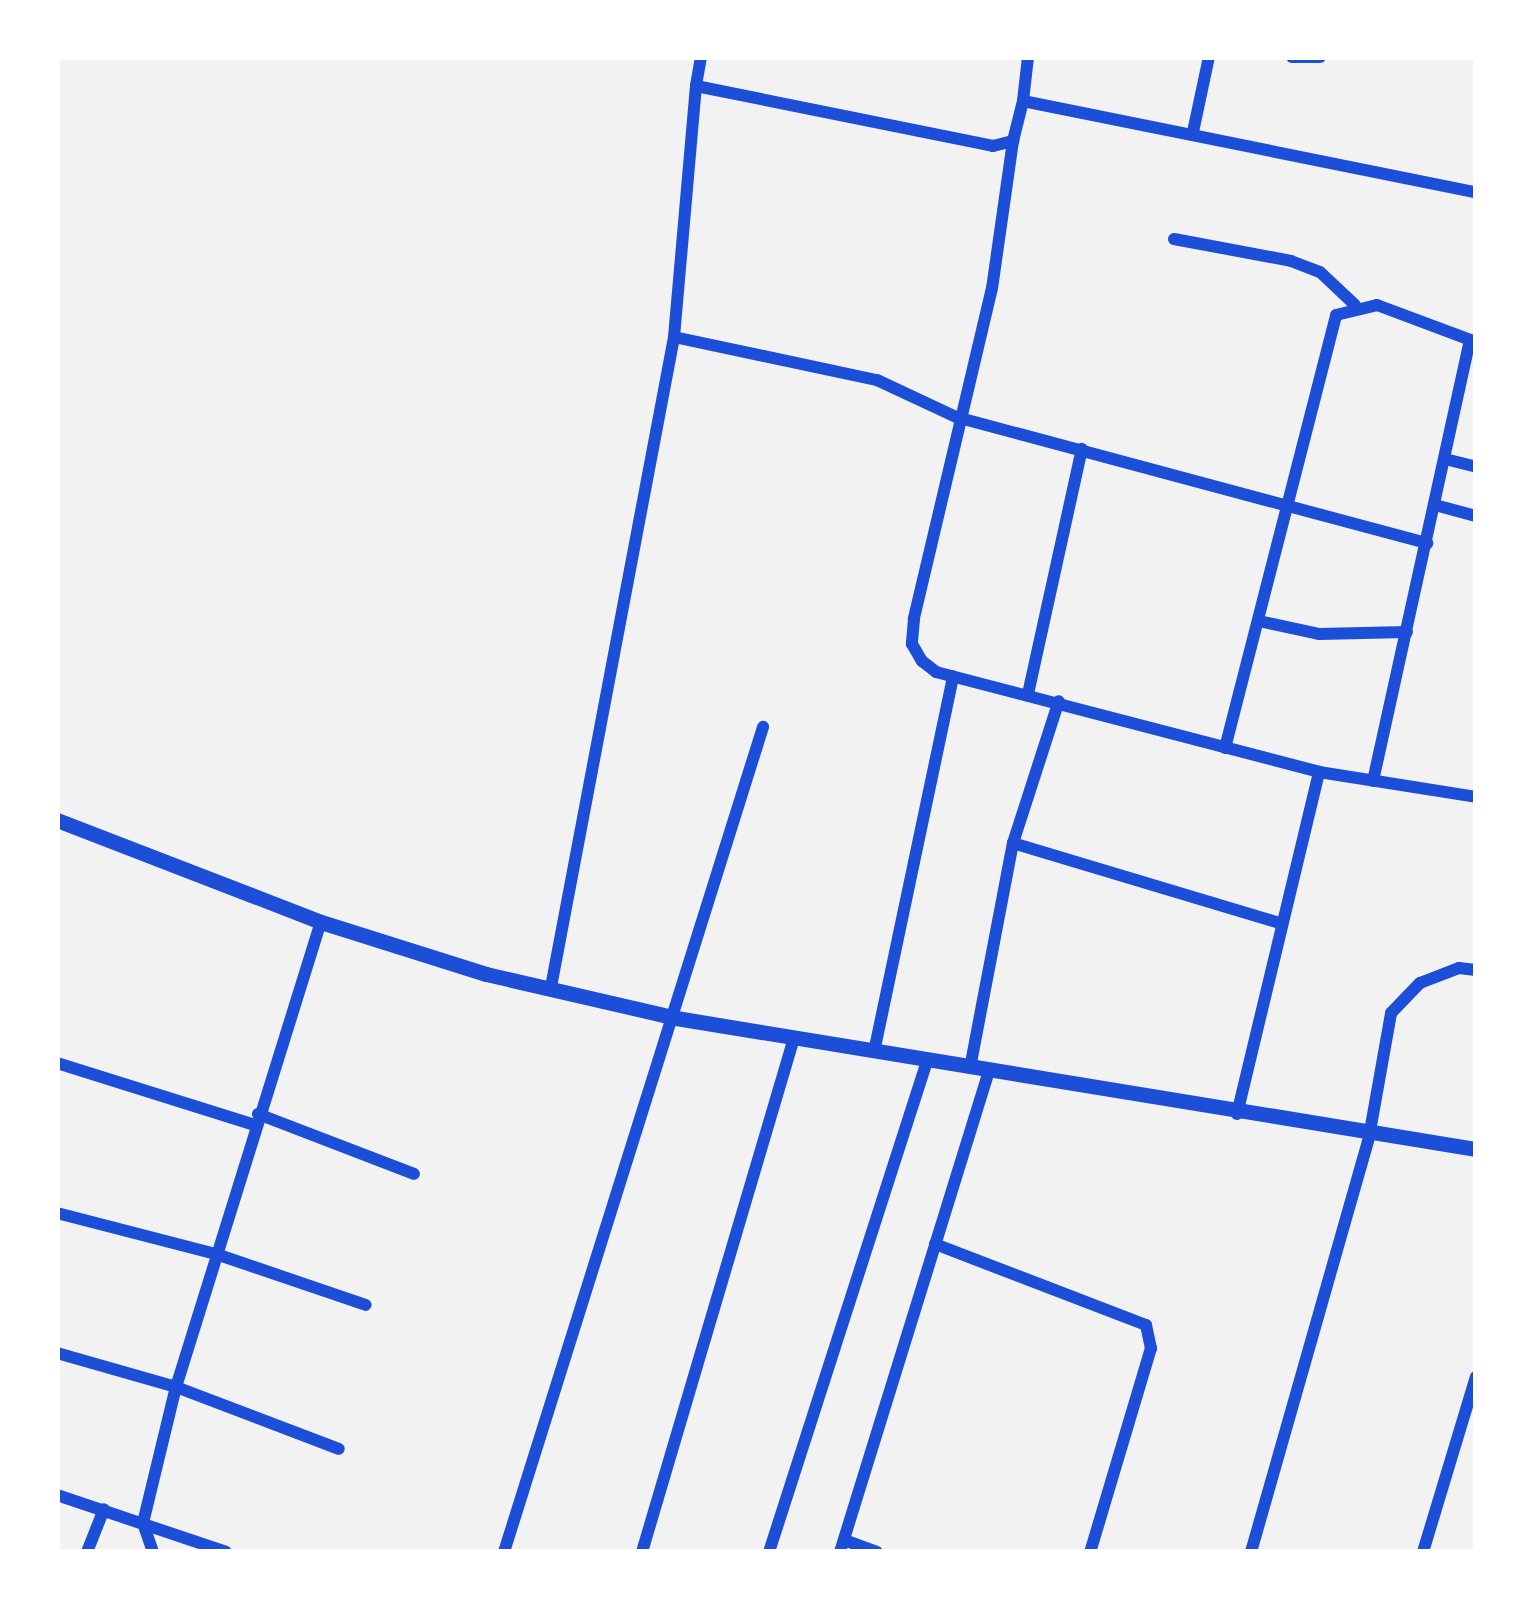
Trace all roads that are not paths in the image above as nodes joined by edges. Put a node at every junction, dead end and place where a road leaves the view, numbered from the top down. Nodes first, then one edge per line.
1 (700, 57) edge
2 (1028, 57) edge
3 (1209, 57) edge
4 (1292, 57) edge
5 (1320, 57) edge
6 (696, 86) junction
7 (1023, 101) junction
8 (1193, 132) junction
9 (1013, 141) junction
10 (1476, 192) edge
11 (1174, 239) dead end
12 (1355, 305) junction
13 (674, 337) junction
14 (1473, 342) edge
15 (956, 417) junction
16 (1082, 448) junction
17 (1445, 459) junction
18 (1476, 467) edge
19 (1435, 505) junction
20 (1290, 507) junction
21 (1476, 516) edge
22 (1426, 543) junction
23 (1259, 621) junction
24 (1407, 632) junction
25 (952, 676) junction
26 (1028, 694) junction
27 (1059, 701) junction
28 (763, 727) dead end
29 (1225, 748) junction
30 (1319, 772) junction
31 (1373, 781) junction
32 (1476, 797) edge
33 (57, 820) edge
34 (1013, 843) junction
35 (321, 922) junction
36 (1279, 923) junction
37 (1476, 970) edge
38 (551, 987) junction
39 (676, 1018) junction
40 (794, 1038) junction
41 (874, 1052) junction
42 (927, 1061) junction
43 (57, 1064) edge
44 (970, 1068) junction
45 (988, 1071) junction
46 (1237, 1114) junction
47 (256, 1120) junction
48 (1369, 1137) junction
49 (1476, 1149) edge
50 (414, 1174) dead end
51 (57, 1213) edge
52 (935, 1244) junction
53 (216, 1253) junction
54 (366, 1305) dead end
55 (57, 1353) edge
56 (1476, 1377) edge
57 (176, 1387) junction
58 (339, 1449) dead end
59 (57, 1495) edge
60 (104, 1509) junction
61 (143, 1523) junction
62 (842, 1546) edge
63 (87, 1552) edge
64 (153, 1552) edge
65 (226, 1552) edge
66 (504, 1552) edge
67 (642, 1552) edge
68 (769, 1552) edge
69 (877, 1552) edge
70 (1090, 1552) edge
71 (1251, 1552) edge
72 (1423, 1552) edge

1 - 6 street
2 - 7 street
3 - 8 street
4 - 5 street
6 - 9 street
6 - 13 street
7 - 8 street
7 - 9 street
8 - 10 street
9 - 15 street
11 - 12 street
12 - 14 street
12 - 20 street
13 - 15 street
13 - 38 street
14 - 17 street
15 - 16 street
15 - 25 street
16 - 20 street
16 - 26 street
17 - 18 street
17 - 19 street
19 - 21 street
19 - 22 street
20 - 22 street
20 - 23 street
22 - 24 street
23 - 24 street
23 - 29 street
24 - 31 street
25 - 26 street
25 - 41 street
26 - 27 street
27 - 29 street
27 - 34 street
28 - 39 street
29 - 30 street
30 - 31 street
30 - 36 street
31 - 32 street
33 - 35 street
34 - 36 street
34 - 44 street
35 - 38 street
35 - 47 street
36 - 46 street
37 - 48 street
38 - 39 street
39 - 40 street
39 - 66 street
40 - 41 street
40 - 67 street
41 - 42 street
42 - 44 street
42 - 68 street
43 - 47 street
44 - 45 street
45 - 46 street
45 - 52 street
46 - 48 street
47 - 50 street
47 - 53 street
48 - 49 street
48 - 71 street
51 - 53 street
52 - 62 street
52 - 70 street
53 - 54 street
53 - 57 street
55 - 57 street
56 - 72 street
57 - 58 street
57 - 61 street
59 - 60 street
60 - 61 street
60 - 63 street
61 - 64 street
61 - 65 street
62 - 69 street

